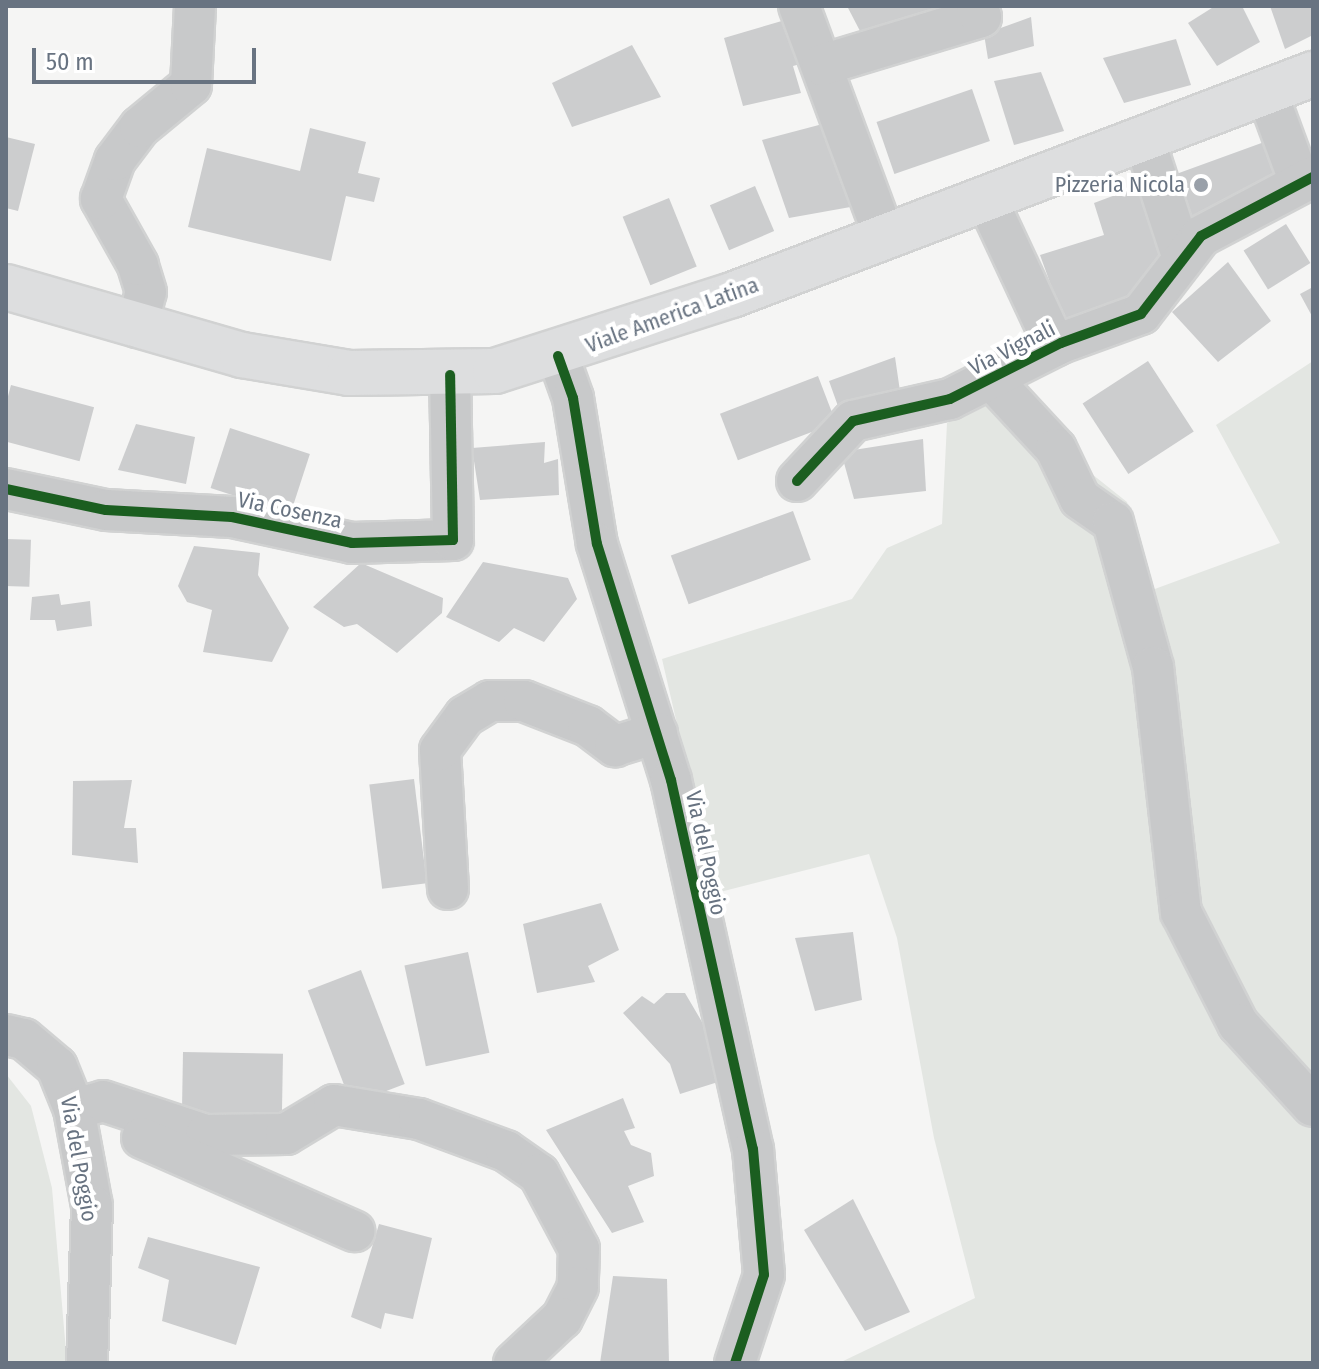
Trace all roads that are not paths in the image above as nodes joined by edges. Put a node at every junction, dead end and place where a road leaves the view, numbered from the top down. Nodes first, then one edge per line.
1 (195, 6) edge
2 (799, 6) edge
3 (977, 6) edge
4 (822, 65) junction
5 (1313, 74) edge
6 (1267, 93) junction
7 (1145, 142) junction
8 (1306, 178) edge
9 (987, 200) junction
10 (884, 236) junction
11 (1182, 256) junction
12 (6, 287) edge
13 (137, 327) junction
14 (1055, 346) junction
15 (558, 356) junction
16 (450, 375) junction
17 (994, 382) junction
18 (797, 481) dead end
19 (6, 489) edge
20 (657, 733) junction
21 (448, 889) dead end
22 (6, 1035) edge
23 (1313, 1106) edge
24 (74, 1109) junction
25 (354, 1231) dead end
26 (87, 1363) edge
27 (514, 1363) edge
28 (735, 1363) edge

1 - 13 street
2 - 4 street
3 - 4 street
4 - 10 street
5 - 6 main road, Viale America Latina
6 - 7 main road, Viale America Latina
6 - 8 street
7 - 9 main road, Viale America Latina
7 - 11 street
8 - 11 street, Via Vignali
9 - 10 main road, Viale America Latina
9 - 14 street
10 - 15 main road, Viale America Latina
11 - 14 street, Via Vignali
12 - 13 main road, Viale America Latina
13 - 16 main road, Viale America Latina
14 - 17 street, Via Vignali
15 - 16 main road, Viale America Latina
15 - 20 street, Via del Poggio
16 - 19 street, Via Cosenza
17 - 18 street, Via Vignali
17 - 23 street
20 - 21 street
20 - 28 street, Via del Poggio
22 - 24 street, Via del Poggio
24 - 25 street
24 - 26 street, Via del Poggio
24 - 27 street

